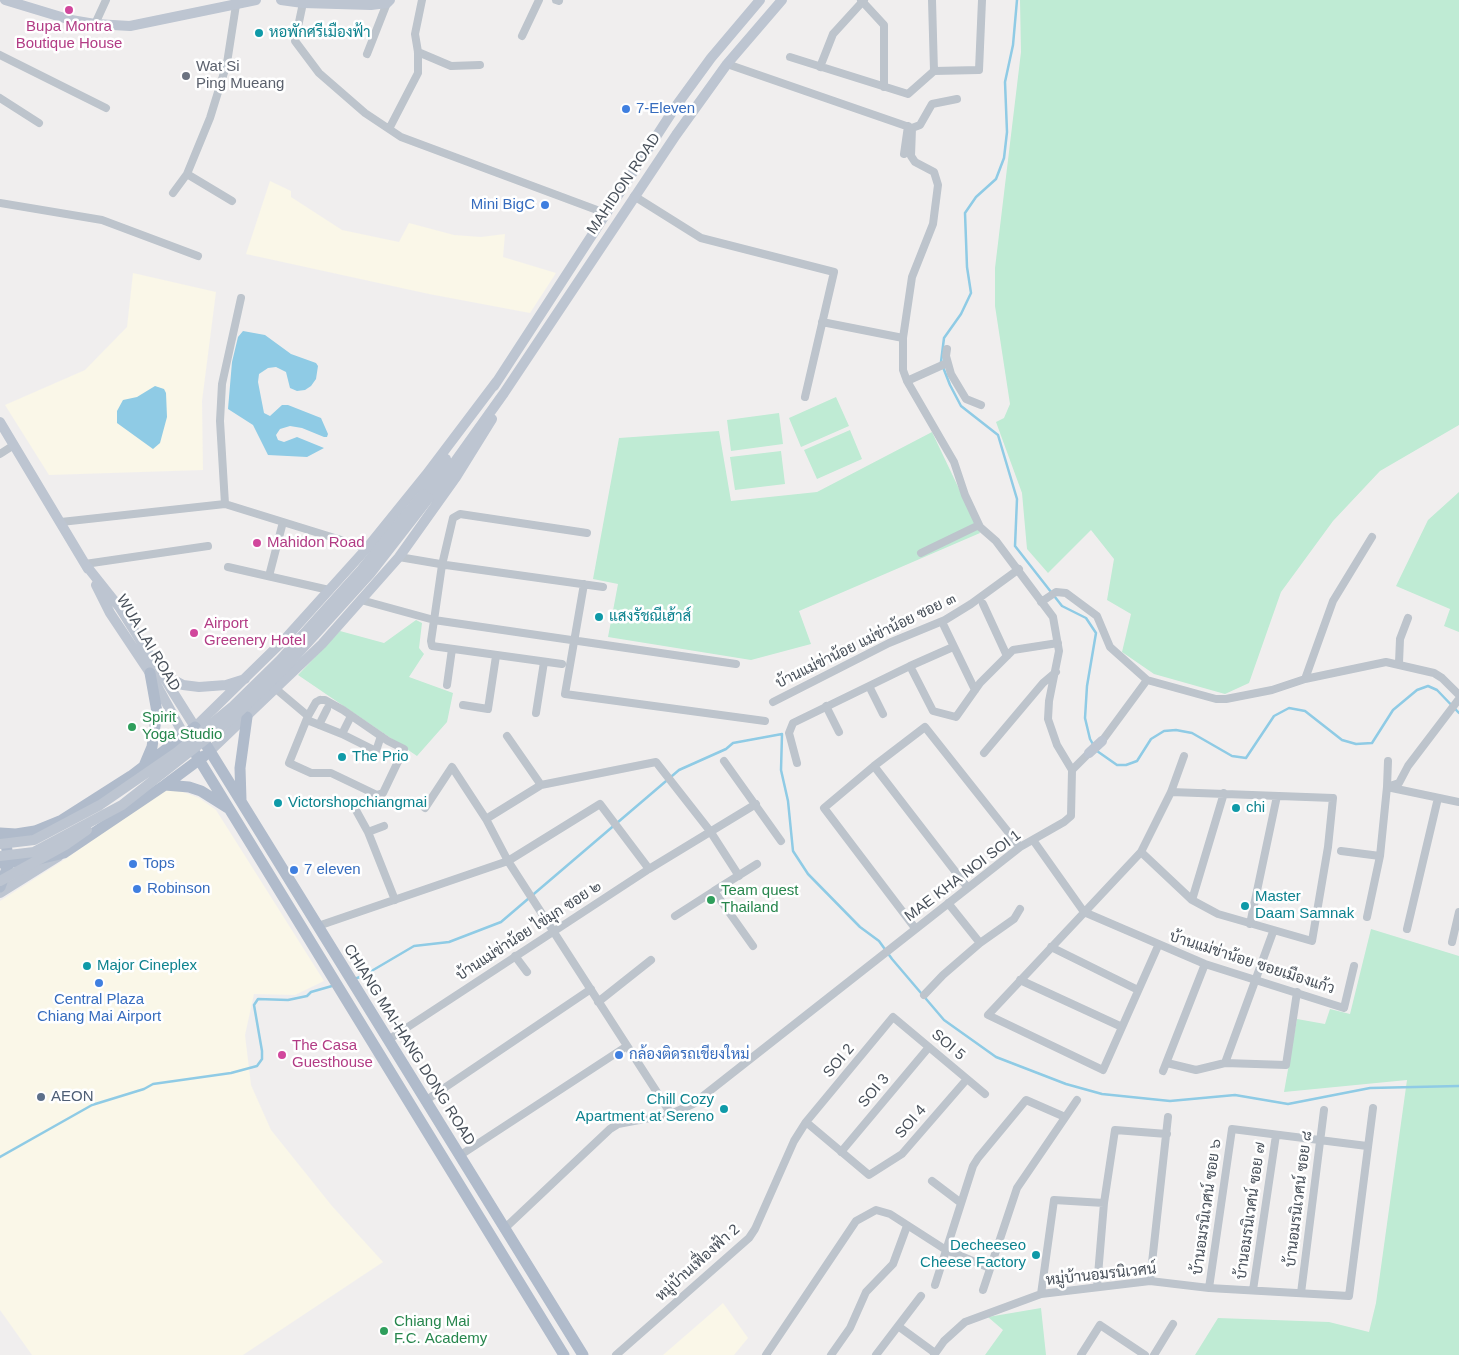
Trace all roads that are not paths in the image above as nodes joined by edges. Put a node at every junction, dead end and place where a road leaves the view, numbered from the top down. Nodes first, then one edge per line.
1 (5, 0) edge
2 (106, 0) edge
3 (256, 0) edge
4 (283, 0) edge
5 (422, 0) edge
6 (540, 0) edge
7 (760, 0) edge
8 (782, 0) edge
9 (862, 0) edge
10 (932, 0) edge
11 (982, 0) edge
12 (388, 2) edge
13 (304, 3) junction
14 (236, 4) junction
15 (95, 24) junction
16 (522, 36) dead end
17 (418, 52) junction
18 (367, 54) dead end
19 (0, 55) edge
20 (790, 57) dead end
21 (727, 64) junction
22 (480, 65) dead end
23 (820, 67) junction
24 (934, 71) junction
25 (884, 87) junction
26 (0, 98) edge
27 (956, 99) dead end
28 (106, 108) dead end
29 (38, 123) dead end
30 (910, 127) junction
31 (389, 129) junction
32 (904, 154) dead end
33 (187, 174) junction
34 (173, 194) dead end
35 (634, 196) junction
36 (232, 201) dead end
37 (0, 203) edge
38 (605, 213) junction
39 (198, 256) dead end
40 (241, 298) dead end
41 (822, 322) junction
42 (903, 338) junction
43 (947, 349) dead end
44 (944, 365) junction
45 (498, 381) junction
46 (907, 381) junction
47 (504, 393) junction
48 (805, 397) dead end
49 (981, 405) dead end
50 (0, 422) edge
51 (14, 445) junction
52 (0, 454) edge
53 (426, 496) junction
54 (225, 504) junction
55 (61, 522) junction
56 (284, 522) junction
57 (979, 525) junction
58 (587, 533) dead end
59 (1372, 537) dead end
60 (208, 546) dead end
61 (367, 548) junction
62 (921, 553) dead end
63 (399, 556) junction
64 (85, 564) junction
65 (442, 565) junction
66 (228, 567) dead end
67 (1019, 569) junction
68 (270, 576) junction
69 (584, 584) junction
70 (603, 587) dead end
71 (329, 590) junction
72 (361, 600) junction
73 (1041, 602) junction
74 (984, 604) dead end
75 (1408, 618) dead end
76 (434, 620) junction
77 (944, 626) dead end
78 (284, 640) junction
79 (574, 640) junction
80 (1058, 642) junction
81 (953, 647) junction
82 (452, 650) junction
83 (496, 656) junction
84 (1007, 656) junction
85 (305, 661) junction
86 (544, 662) junction
87 (1400, 663) junction
88 (562, 664) dead end
89 (736, 664) dead end
90 (910, 666) junction
91 (1056, 672) junction
92 (155, 673) junction
93 (248, 678) junction
94 (1305, 679) junction
95 (1147, 680) junction
96 (447, 685) dead end
97 (869, 686) junction
98 (276, 689) junction
99 (975, 690) junction
100 (1458, 699) edge
101 (773, 702) dead end
102 (463, 705) dead end
103 (826, 706) junction
104 (327, 709) dead end
105 (536, 713) dead end
106 (883, 714) dead end
107 (351, 716) junction
108 (246, 718) junction
109 (308, 718) junction
110 (766, 721) dead end
111 (319, 725) junction
112 (196, 727) junction
113 (839, 732) dead end
114 (342, 734) junction
115 (381, 736) junction
116 (507, 736) dead end
117 (185, 737) junction
118 (1102, 741) joint
119 (209, 752) junction
120 (984, 753) dead end
121 (1090, 754) joint
122 (1184, 756) dead end
123 (200, 760) junction
124 (724, 760) dead end
125 (1388, 761) dead end
126 (797, 763) dead end
127 (874, 766) junction
128 (143, 767) junction
129 (1072, 770) junction
130 (165, 785) junction
131 (541, 785) junction
132 (1387, 787) junction
133 (1171, 792) junction
134 (1224, 793) junction
135 (1277, 796) junction
136 (1438, 798) junction
137 (241, 802) junction
138 (1459, 802) edge
139 (352, 803) dead end
140 (756, 804) junction
141 (122, 805) junction
142 (425, 808) dead end
143 (232, 811) junction
144 (486, 819) junction
145 (384, 826) dead end
146 (710, 831) junction
147 (368, 832) junction
148 (0, 834) edge
149 (1034, 840) junction
150 (781, 841) dead end
151 (0, 844) edge
152 (1020, 847) junction
153 (1341, 851) dead end
154 (1141, 852) junction
155 (64, 853) junction
156 (1380, 856) junction
157 (3, 861) edge
158 (508, 861) junction
159 (757, 864) dead end
160 (649, 869) junction
161 (740, 876) junction
162 (0, 881) edge
163 (0, 887) edge
164 (968, 888) junction
165 (714, 891) junction
166 (0, 893) edge
167 (395, 900) junction
168 (1192, 900) junction
169 (948, 903) junction
170 (1020, 909) dead end
171 (1084, 912) junction
172 (1459, 912) edge
173 (675, 916) dead end
174 (1367, 917) dead end
175 (1250, 924) junction
176 (318, 926) junction
177 (915, 928) junction
178 (1407, 929) dead end
179 (554, 930) junction
180 (1273, 932) junction
181 (1452, 942) dead end
182 (980, 943) junction
183 (753, 946) dead end
184 (1158, 946) junction
185 (1051, 947) junction
186 (515, 956) junction
187 (651, 960) dead end
188 (1205, 964) junction
189 (1354, 966) dead end
190 (527, 972) dead end
191 (1020, 980) junction
192 (1257, 980) junction
193 (591, 989) junction
194 (1138, 990) junction
195 (1297, 992) junction
196 (924, 995) dead end
197 (598, 1002) junction
198 (893, 1017) joint
199 (1122, 1027) junction
200 (388, 1040) junction
201 (626, 1046) junction
202 (929, 1047) junction
203 (1167, 1063) junction
204 (1225, 1063) junction
205 (1163, 1071) dead end
206 (967, 1079) junction
207 (985, 1094) dead end
208 (1077, 1100) dead end
209 (425, 1101) junction
210 (1373, 1108) dead end
211 (1324, 1110) dead end
212 (671, 1114) junction
213 (1168, 1117) dead end
214 (1065, 1118) junction
215 (806, 1122) junction
216 (1167, 1134) junction
217 (1276, 1135) junction
218 (1320, 1140) junction
219 (1367, 1146) junction
220 (841, 1152) junction
221 (459, 1156) junction
222 (932, 1181) dead end
223 (961, 1203) junction
224 (1104, 1203) junction
225 (488, 1204) junction
226 (476, 1211) junction
227 (907, 1226) junction
228 (504, 1229) junction
229 (946, 1250) junction
230 (990, 1268) junction
231 (1150, 1281) junction
232 (935, 1285) dead end
233 (1097, 1287) junction
234 (1210, 1288) junction
235 (983, 1290) dead end
236 (1253, 1290) junction
237 (1301, 1293) junction
238 (1041, 1294) junction
239 (921, 1296) dead end
240 (1173, 1324) dead end
241 (898, 1326) junction
242 (934, 1354) edge
243 (564, 1355) edge
244 (583, 1355) edge
245 (616, 1355) edge
246 (766, 1355) edge
247 (831, 1355) edge
248 (876, 1355) edge
249 (1081, 1355) edge
250 (1145, 1355) edge
251 (1154, 1355) edge

1 - 15 main road
2 - 15 street
3 - 14 main road
4 - 13 main road
5 - 17 street
6 - 16 street
7 - 38 main road, MAHIDON ROAD
8 - 21 main road, MAHIDON ROAD
9 - 23 street
9 - 25 street
10 - 24 street
11 - 24 street
12 - 13 main road
12 - 18 street
13 - 31 street
14 - 15 main road
14 - 33 street
17 - 22 street
17 - 31 street
19 - 28 street
20 - 23 street
21 - 30 street
21 - 35 main road, MAHIDON ROAD
23 - 25 street
24 - 25 street
26 - 29 street
27 - 30 street
30 - 32 street
30 - 42 street, MAE KHA NOI SOI 1
31 - 38 street
33 - 34 street
33 - 36 street
35 - 41 street
35 - 47 main road, MAHIDON ROAD
37 - 39 street
38 - 45 main road, MAHIDON ROAD
40 - 54 street
41 - 42 street
41 - 48 street
42 - 46 street, MAE KHA NOI SOI 1
43 - 44 street
44 - 46 street
44 - 49 street
45 - 53 main road, MAHIDON ROAD
45 - 61 main road, MAHIDON ROAD
46 - 57 street, MAE KHA NOI SOI 1
47 - 53 main road, MAHIDON ROAD
47 - 63 main road, MAHIDON ROAD
50 - 51 main road, WUA LAI ROAD
51 - 52 street
51 - 55 main road, WUA LAI ROAD
53 - 141 main road, MAHIDON ROAD, bridge
53 - 151 main road, MAHIDON ROAD, bridge
54 - 55 street
54 - 56 street
55 - 64 main road, WUA LAI ROAD
56 - 61 street
56 - 68 street
57 - 62 street
57 - 67 street, MAE KHA NOI SOI 1
58 - 65 street
59 - 94 street
60 - 64 street
61 - 71 main road, MAHIDON ROAD
63 - 65 street
63 - 72 main road, MAHIDON ROAD
64 - 92 main road, WUA LAI ROAD
65 - 69 street
65 - 76 street
66 - 68 street
67 - 73 street, MAE KHA NOI SOI 1
67 - 101 street, บ้านแม่ข่าน้อย แม่ข่าน้อย ซอย ๓
68 - 71 street
69 - 70 street
69 - 79 street
71 - 78 main road, MAHIDON ROAD
72 - 76 street
72 - 85 main road, MAHIDON ROAD
73 - 80 street, MAE KHA NOI SOI 1
73 - 95 street
74 - 84 street
75 - 87 street
76 - 79 street
76 - 82 street
77 - 81 street
78 - 85 main road
78 - 93 main road, MAHIDON ROAD
79 - 89 street
79 - 110 street
80 - 84 street
80 - 91 street, MAE KHA NOI SOI 1
81 - 90 street
81 - 99 street
82 - 83 street
82 - 96 street
83 - 86 street
83 - 102 street
84 - 99 street
85 - 98 main road, MAHIDON ROAD
86 - 88 street
86 - 105 street
87 - 94 street
87 - 100 street
90 - 97 street
90 - 99 street
91 - 120 street
91 - 129 street, MAE KHA NOI SOI 1
92 - 93 main road
92 - 112 main road, WUA LAI ROAD
92 - 117 main road, WUA LAI ROAD
92 - 128 main road
93 - 112 main road, MAHIDON ROAD
94 - 95 street
95 - 118 street
97 - 103 street
97 - 106 street
98 - 108 main road, MAHIDON ROAD
98 - 109 street
100 - 132 street
103 - 113 street
103 - 126 street
104 - 111 street
107 - 109 street
107 - 114 street
107 - 115 street
108 - 119 main road, MAHIDON ROAD
108 - 137 main road
109 - 111 street
109 - 115 street
111 - 114 street
112 - 117 main road, MAHIDON ROAD
112 - 119 main road, CHIANG MAI-HANG DONG ROAD
114 - 115 street
116 - 131 street
117 - 123 main road, CHIANG MAI-HANG DONG ROAD
117 - 128 main road, MAHIDON ROAD
118 - 121 main road
119 - 123 main road, MAHIDON ROAD
119 - 137 main road, CHIANG MAI-HANG DONG ROAD
121 - 129 street
122 - 133 street
123 - 130 main road, MAHIDON ROAD
123 - 143 main road, CHIANG MAI-HANG DONG ROAD
124 - 140 street
125 - 132 street
127 - 152 street
127 - 164 street
127 - 177 street
128 - 148 main road, MAHIDON ROAD
129 - 149 street, MAE KHA NOI SOI 1
130 - 143 main road
130 - 155 main road, MAHIDON ROAD
131 - 144 street
131 - 146 street
132 - 136 street
132 - 156 street
133 - 134 street
133 - 154 street
134 - 135 street
134 - 168 street
135 - 175 street
135 - 180 street
136 - 138 street
136 - 178 street
137 - 176 main road, CHIANG MAI-HANG DONG ROAD
139 - 147 street
140 - 146 street, บ้านแม่ข่าน้อย ไข่มุก ซอย ๒
140 - 150 street
141 - 157 main road, MAHIDON ROAD, bridge
141 - 162 main road, bridge
142 - 144 street
143 - 226 main road, CHIANG MAI-HANG DONG ROAD
144 - 158 street
145 - 147 street
146 - 160 street, บ้านแม่ข่าน้อย ไข่มุก ซอย ๒
146 - 161 street
147 - 167 street
148 - 157 main road
149 - 152 street, MAE KHA NOI SOI 1
149 - 171 street
152 - 164 street, MAE KHA NOI SOI 1
153 - 156 street
154 - 168 street
154 - 171 street
155 - 157 main road, MAHIDON ROAD
155 - 166 main road
156 - 174 street
157 - 163 main road
158 - 160 street
158 - 167 street
158 - 179 street
159 - 161 street
160 - 179 street, บ้านแม่ข่าน้อย ไข่มุก ซอย ๒
161 - 165 street
164 - 169 street, MAE KHA NOI SOI 1
165 - 173 street
165 - 183 street
167 - 176 street
168 - 175 street
169 - 177 street, MAE KHA NOI SOI 1
169 - 182 street
170 - 182 street
171 - 184 street, บ้านแม่ข่าน้อย ซอยเมืองแก้ว
171 - 185 street
172 - 181 street
175 - 180 street
176 - 200 main road, CHIANG MAI-HANG DONG ROAD
177 - 212 street, MAE KHA NOI SOI 1
179 - 186 street, บ้านแม่ข่าน้อย ไข่มุก ซอย ๒
179 - 193 street
180 - 192 street
182 - 196 street
184 - 188 street, บ้านแม่ข่าน้อย ซอยเมืองแก้ว
184 - 194 street
185 - 191 street
185 - 194 street
186 - 190 street
186 - 200 street, บ้านแม่ข่าน้อย ไข่มุก ซอย ๒
187 - 197 street
188 - 192 street, บ้านแม่ข่าน้อย ซอยเมืองแก้ว
188 - 203 street
189 - 195 street, บ้านแม่ข่าน้อย ซอยเมืองแก้ว
191 - 199 street
191 - 199 street
192 - 195 street, บ้านแม่ข่าน้อย ซอยเมืองแก้ว
192 - 204 street
193 - 197 street
193 - 209 street
194 - 199 street
195 - 204 street
197 - 201 street
198 - 202 street, SOI 5
198 - 215 street, SOI 2
200 - 209 main road, CHIANG MAI-HANG DONG ROAD
201 - 212 street
201 - 221 street
202 - 206 street, SOI 5
202 - 220 street, SOI 3
203 - 204 street
203 - 205 street
206 - 207 street, SOI 5
206 - 220 street, SOI 4
208 - 214 street
209 - 221 main road, CHIANG MAI-HANG DONG ROAD
210 - 219 street
211 - 218 street, บ้านอมรนิเวศน์ ซอย ๘
212 - 228 street, MAE KHA NOI SOI 1
213 - 216 street
214 - 223 street
214 - 230 street
215 - 220 street
215 - 245 street, หมู่บ้านเฟื่องฟ้า 2
216 - 224 street
216 - 231 street
217 - 218 street
217 - 234 street, บ้านอมรนิเวศน์ ซอย ๖
217 - 236 street, บ้านอมรนิเวศน์ ซอย ๗
218 - 219 street
218 - 237 street, บ้านอมรนิเวศน์ ซอย ๘
219 - 237 street, หมู่บ้านอมรนิเวศน์
221 - 225 main road, CHIANG MAI-HANG DONG ROAD
222 - 223 street
223 - 229 street
224 - 233 street
224 - 238 street
225 - 226 main road
225 - 228 main road, CHIANG MAI-HANG DONG ROAD
226 - 243 main road, CHIANG MAI-HANG DONG ROAD
227 - 229 street
227 - 246 street
227 - 247 street
228 - 244 main road, CHIANG MAI-HANG DONG ROAD
229 - 230 street
229 - 232 street
230 - 235 street
231 - 233 street, หมู่บ้านอมรนิเวศน์
231 - 234 street, หมู่บ้านอมรนิเวศน์
233 - 238 street, หมู่บ้านอมรนิเวศน์
234 - 236 street, หมู่บ้านอมรนิเวศน์
236 - 237 street, หมู่บ้านอมรนิเวศน์
238 - 242 street, หมู่บ้านอมรนิเวศน์
239 - 241 street
240 - 251 street
241 - 242 street
241 - 248 street
249 - 250 street

